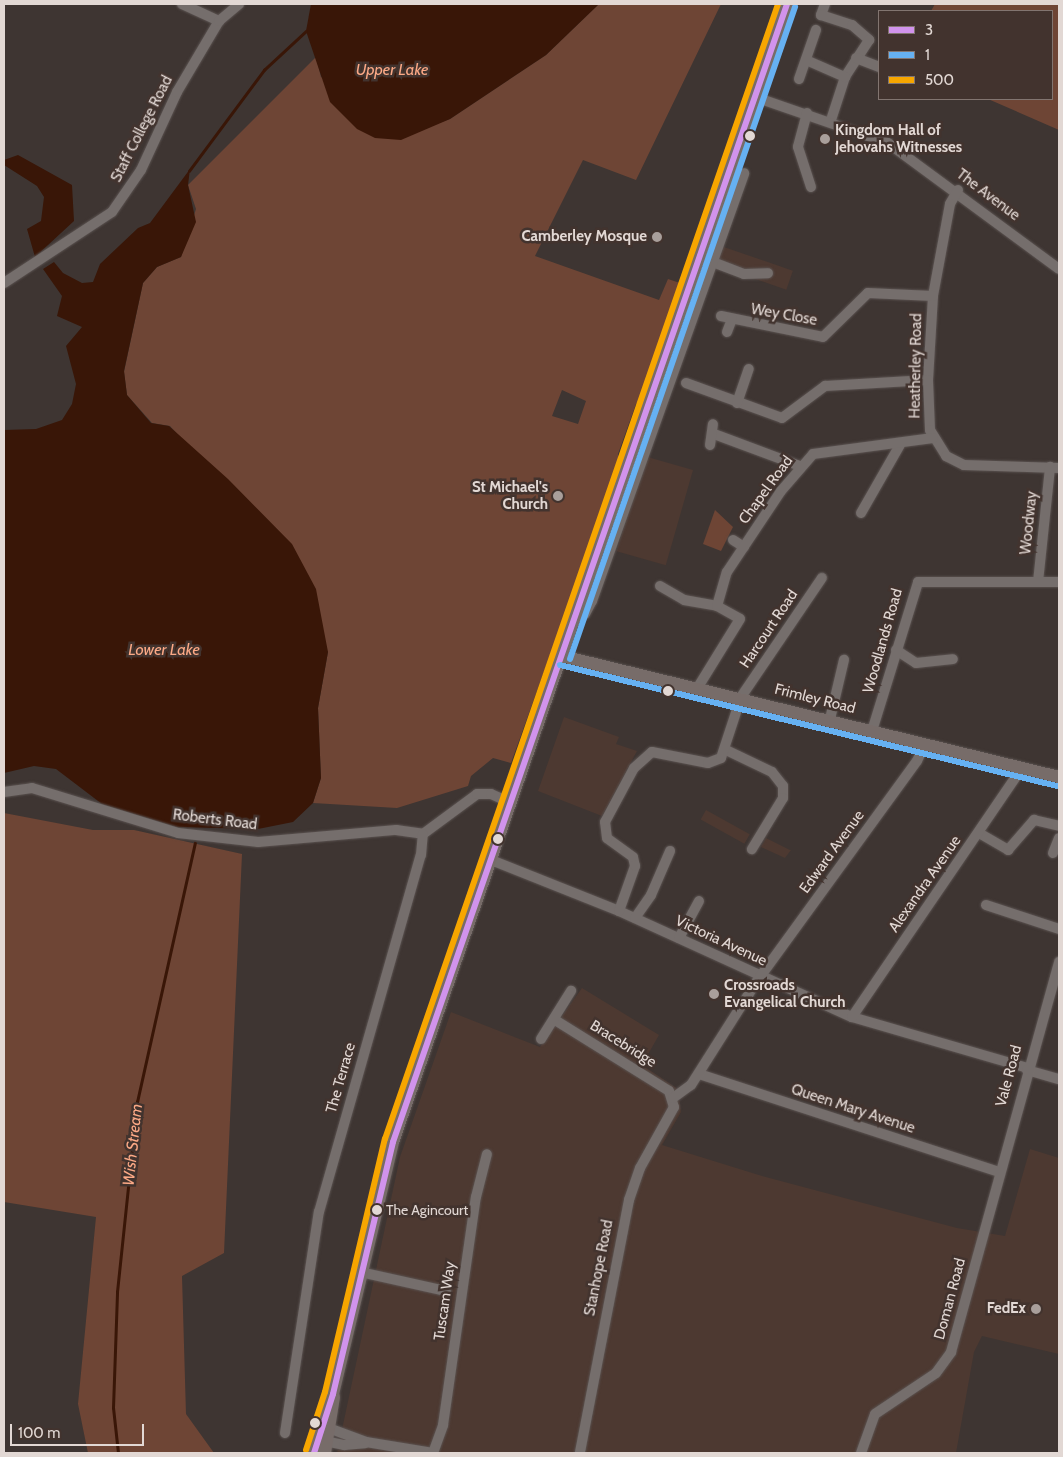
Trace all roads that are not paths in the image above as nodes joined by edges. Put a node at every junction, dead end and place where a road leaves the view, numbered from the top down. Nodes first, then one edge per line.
1 (182, 4) edge
2 (239, 4) edge
3 (787, 4) edge
4 (825, 4) edge
5 (219, 21) junction
6 (816, 30) dead end
7 (856, 58) junction
8 (806, 60) junction
9 (878, 67) edge
10 (845, 77) junction
11 (799, 79) dead end
12 (756, 97) junction
13 (807, 113) junction
14 (831, 120) junction
15 (744, 173) dead end
16 (810, 187) dead end
17 (958, 190) junction
18 (709, 255) junction
19 (1059, 269) edge
20 (768, 272) dead end
21 (4, 283) edge
22 (933, 296) junction
23 (721, 316) dead end
24 (732, 319) junction
25 (728, 332) dead end
26 (749, 369) dead end
27 (928, 380) junction
28 (686, 383) dead end
29 (737, 403) junction
30 (933, 438) junction
31 (710, 445) dead end
32 (900, 446) junction
33 (800, 466) junction
34 (1055, 467) edge
35 (860, 513) dead end
36 (732, 540) dead end
37 (744, 547) junction
38 (822, 578) dead end
39 (1038, 582) junction
40 (1059, 582) edge
41 (660, 586) dead end
42 (718, 606) junction
43 (896, 650) junction
44 (562, 656) junction
45 (953, 659) dead end
46 (844, 660) dead end
47 (698, 687) junction
48 (742, 697) junction
49 (830, 719) junction
50 (872, 731) junction
51 (925, 744) junction
52 (726, 750) junction
53 (1022, 768) junction
54 (1059, 777) edge
55 (7, 791) edge
56 (509, 802) junction
57 (1059, 826) edge
58 (979, 833) junction
59 (423, 834) junction
60 (1059, 838) edge
61 (752, 849) dead end
62 (670, 851) dead end
63 (1053, 853) dead end
64 (491, 860) junction
65 (699, 901) dead end
66 (986, 905) dead end
67 (618, 911) junction
68 (635, 918) junction
69 (1059, 929) edge
70 (679, 938) junction
71 (1059, 962) edge
72 (760, 976) junction
73 (1055, 986) edge
74 (571, 991) dead end
75 (852, 1017) junction
76 (555, 1020) junction
77 (541, 1040) dead end
78 (1027, 1069) junction
79 (698, 1074) junction
80 (1059, 1079) edge
81 (672, 1098) junction
82 (487, 1154) dead end
83 (998, 1175) junction
84 (992, 1198) joint
85 (360, 1272) junction
86 (446, 1291) dead end
87 (326, 1427) junction
88 (285, 1433) dead end
89 (366, 1442) junction
90 (324, 1445) edge
91 (314, 1453) edge
92 (433, 1453) edge
93 (580, 1453) edge
94 (861, 1453) edge

1 - 5 street
2 - 5 street, Staff College Road
3 - 12 main road
4 - 7 street
5 - 21 street, Staff College Road
6 - 8 street
7 - 9 street
7 - 10 street
8 - 10 street
8 - 11 street
10 - 14 street
12 - 13 street, The Avenue
12 - 18 main road
13 - 14 street, The Avenue
13 - 16 street
14 - 17 street, The Avenue
15 - 18 street
17 - 19 street, The Avenue
17 - 22 street, Heatherley Road
18 - 20 street
18 - 44 main road
22 - 24 street, Wey Close
22 - 27 street, Heatherley Road
23 - 24 street, Wey Close
24 - 25 street, Wey Close
26 - 29 street
27 - 29 street
27 - 30 street, Heatherley Road
28 - 29 street
30 - 32 street, Chapel Road
30 - 34 street, Heatherley Road
31 - 33 street
32 - 33 street, Chapel Road
32 - 35 street
33 - 37 street, Chapel Road
34 - 39 street, Woodway
36 - 37 street, Chapel Road
37 - 42 street, Chapel Road
38 - 48 street, Harcourt Road
39 - 40 street, Woodlands Road
39 - 43 street, Woodlands Road
41 - 42 street
42 - 47 street
43 - 45 street
43 - 50 street, Woodlands Road
44 - 47 main road, Frimley Road
44 - 56 main road
46 - 49 street
47 - 48 main road, Frimley Road
48 - 49 main road, Frimley Road
48 - 52 street, Harcourt Road
49 - 50 main road, Frimley Road
50 - 51 main road, Frimley Road
51 - 53 main road, Frimley Road
51 - 72 street, Edward Avenue
52 - 61 street
52 - 67 street
53 - 54 main road, Frimley Road
53 - 58 street, Alexandra Avenue
55 - 59 street, Roberts Road
56 - 59 street
56 - 64 main road
57 - 58 street
58 - 75 street, Alexandra Avenue
59 - 88 street, The Terrace
60 - 63 street
62 - 68 street
64 - 67 street, Victoria Avenue
64 - 85 main road
65 - 70 street
66 - 69 street
67 - 68 street, Victoria Avenue
68 - 70 street, Victoria Avenue
70 - 72 street, Victoria Avenue
71 - 73 street, Vale Road
72 - 75 street, Victoria Avenue
72 - 79 street
73 - 78 street, Vale Road
74 - 76 street
75 - 78 street, Victoria Avenue
76 - 77 street
76 - 81 street, Bracebridge
78 - 80 street, Victoria Avenue
78 - 83 street, Vale Road
79 - 81 street
79 - 83 street, Queen Mary Avenue
81 - 93 street, Stanhope Road
82 - 92 street, Tuscam Way
83 - 84 street, Vale Road
84 - 94 street, Doman Road
85 - 86 street
85 - 87 main road
87 - 89 street
87 - 90 main road
89 - 90 street
89 - 92 street
90 - 91 main road

